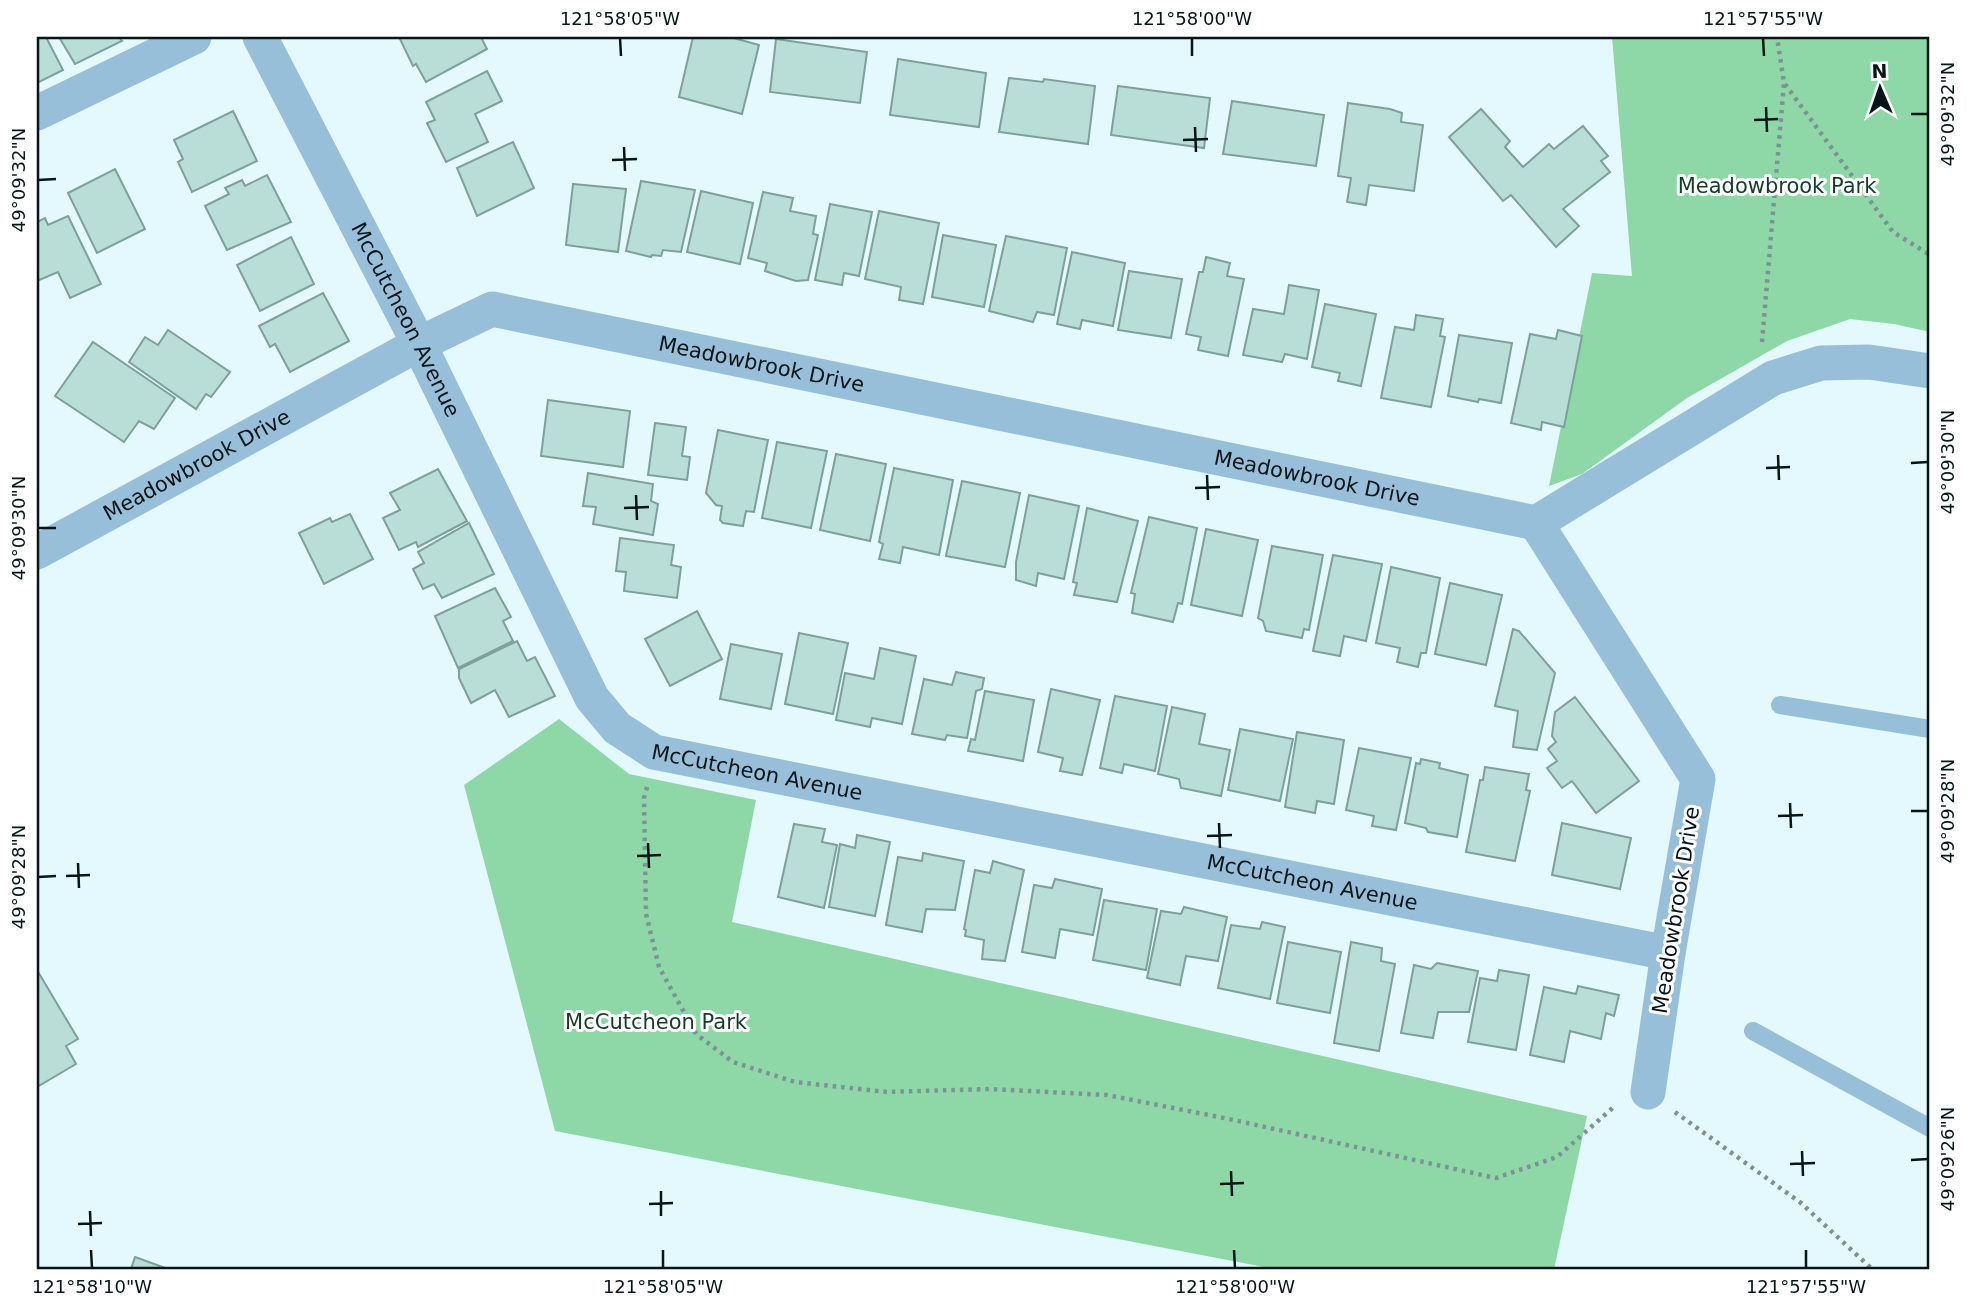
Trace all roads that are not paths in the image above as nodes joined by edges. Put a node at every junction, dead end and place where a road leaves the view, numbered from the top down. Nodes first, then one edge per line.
1 (194, 37) edge
2 (260, 37) edge
3 (37, 113) edge
4 (419, 344) junction
5 (1930, 371) edge
6 (1536, 523) junction
7 (37, 552) edge
8 (1780, 705) dead end
9 (1930, 729) edge
10 (1668, 953) junction
11 (1753, 1031) dead end
12 (1648, 1092) road end
13 (1930, 1128) edge

1 - 3 street
2 - 4 street, McCutcheon Avenue
4 - 6 street, Meadowbrook Drive
4 - 7 street, Meadowbrook Drive
4 - 10 street, McCutcheon Avenue
5 - 6 street
6 - 10 street, Meadowbrook Drive
8 - 9 lane
10 - 12 street, Meadowbrook Drive
11 - 13 lane

